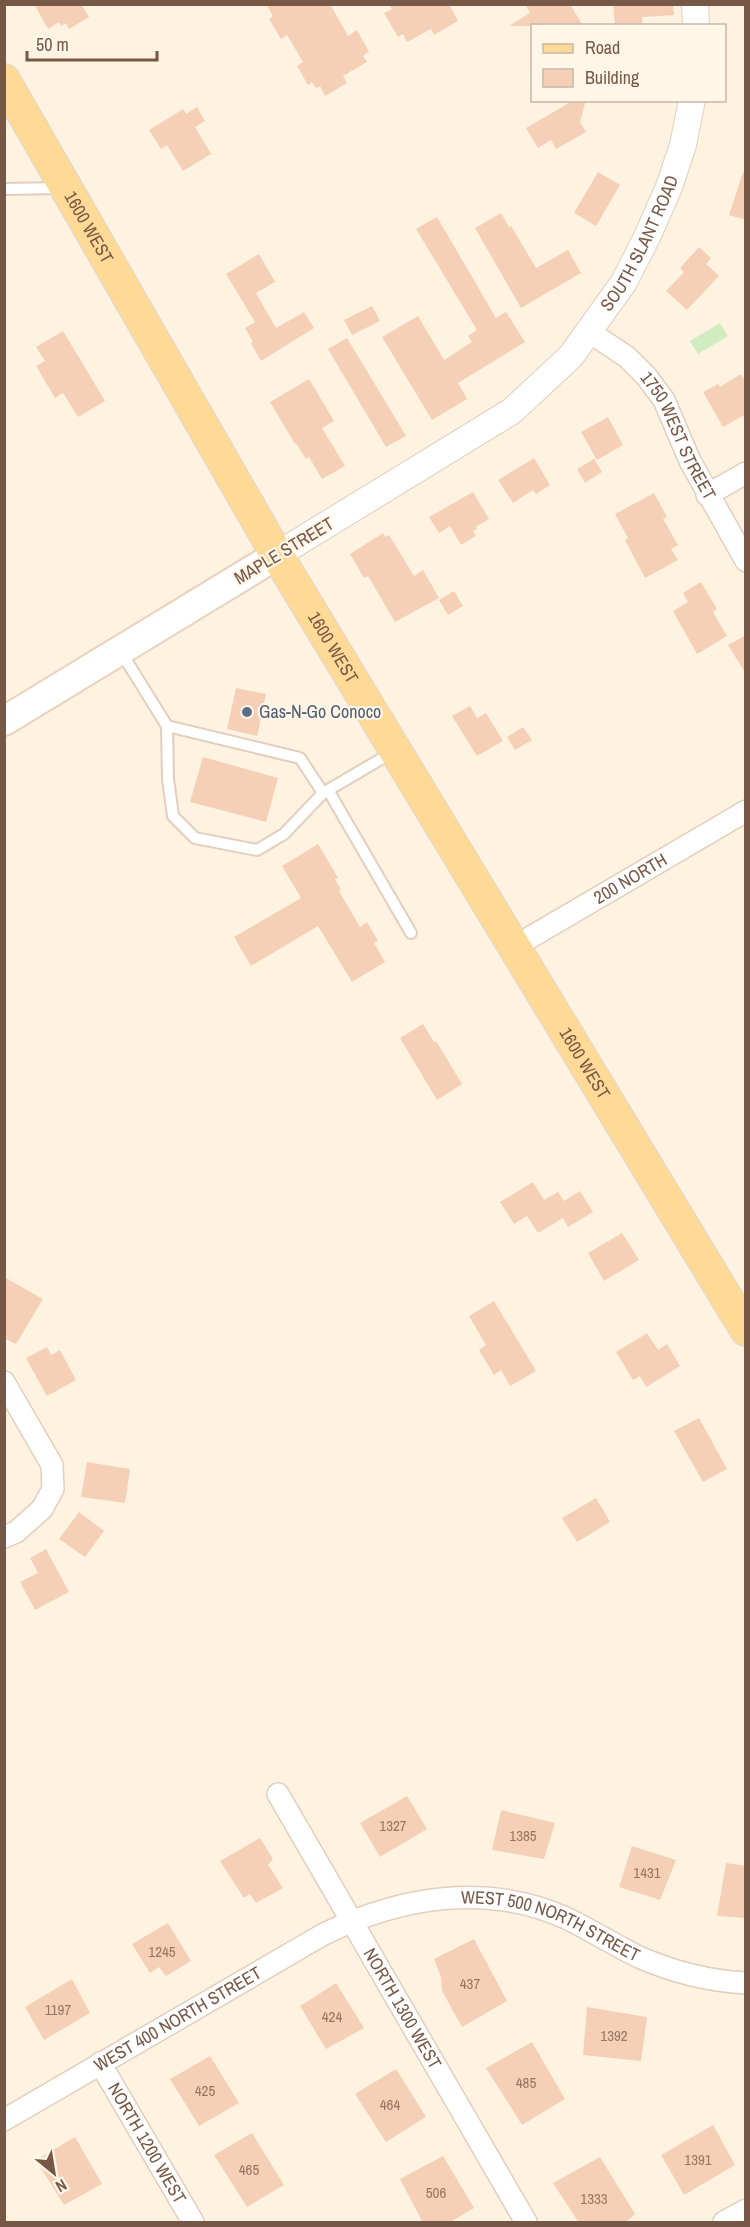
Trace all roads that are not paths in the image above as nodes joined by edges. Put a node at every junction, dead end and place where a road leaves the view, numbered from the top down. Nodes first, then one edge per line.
1 (695, 4) edge
2 (696, 24) edge
3 (4, 80) edge
4 (692, 102) edge
5 (67, 188) junction
6 (4, 189) edge
7 (588, 331) junction
8 (556, 371) joint
9 (746, 473) edge
10 (707, 495) junction
11 (278, 555) junction
12 (746, 561) edge
13 (120, 651) junction
14 (4, 721) edge
15 (167, 726) junction
16 (395, 750) junction
17 (326, 791) junction
18 (746, 811) edge
19 (411, 933) dead end
20 (514, 947) junction
21 (746, 1330) edge
22 (4, 1382) edge
23 (4, 1537) edge
24 (278, 1794) dead end
25 (352, 1921) junction
26 (746, 1983) edge
27 (100, 2063) junction
28 (4, 2120) edge
29 (746, 2210) edge
30 (193, 2223) edge
31 (526, 2223) edge
32 (724, 2223) edge

1 - 2 street
3 - 5 main road, 1600 WEST
4 - 7 street, SOUTH SLANT ROAD
5 - 6 lane
5 - 11 main road, 1600 WEST
7 - 8 street, SOUTH SLANT ROAD
7 - 10 street, 1750 WEST STREET
8 - 11 street, MAPLE STREET
9 - 10 street
10 - 12 street, 1750 WEST STREET
11 - 13 main road, MAPLE STREET
11 - 16 main road, 1600 WEST
13 - 14 main road, MAPLE STREET
13 - 15 lane
15 - 17 lane
15 - 17 lane
16 - 17 lane
16 - 20 main road, 1600 WEST
17 - 19 lane
18 - 20 street, 200 NORTH
20 - 21 main road, 1600 WEST
22 - 23 street
24 - 25 street, NORTH 1300 WEST
25 - 26 street, WEST 500 NORTH STREET
25 - 27 street, WEST 400 NORTH STREET
25 - 31 street, NORTH 1300 WEST
27 - 28 street, WEST 400 NORTH STREET
27 - 30 street, NORTH 1200 WEST
29 - 32 street

